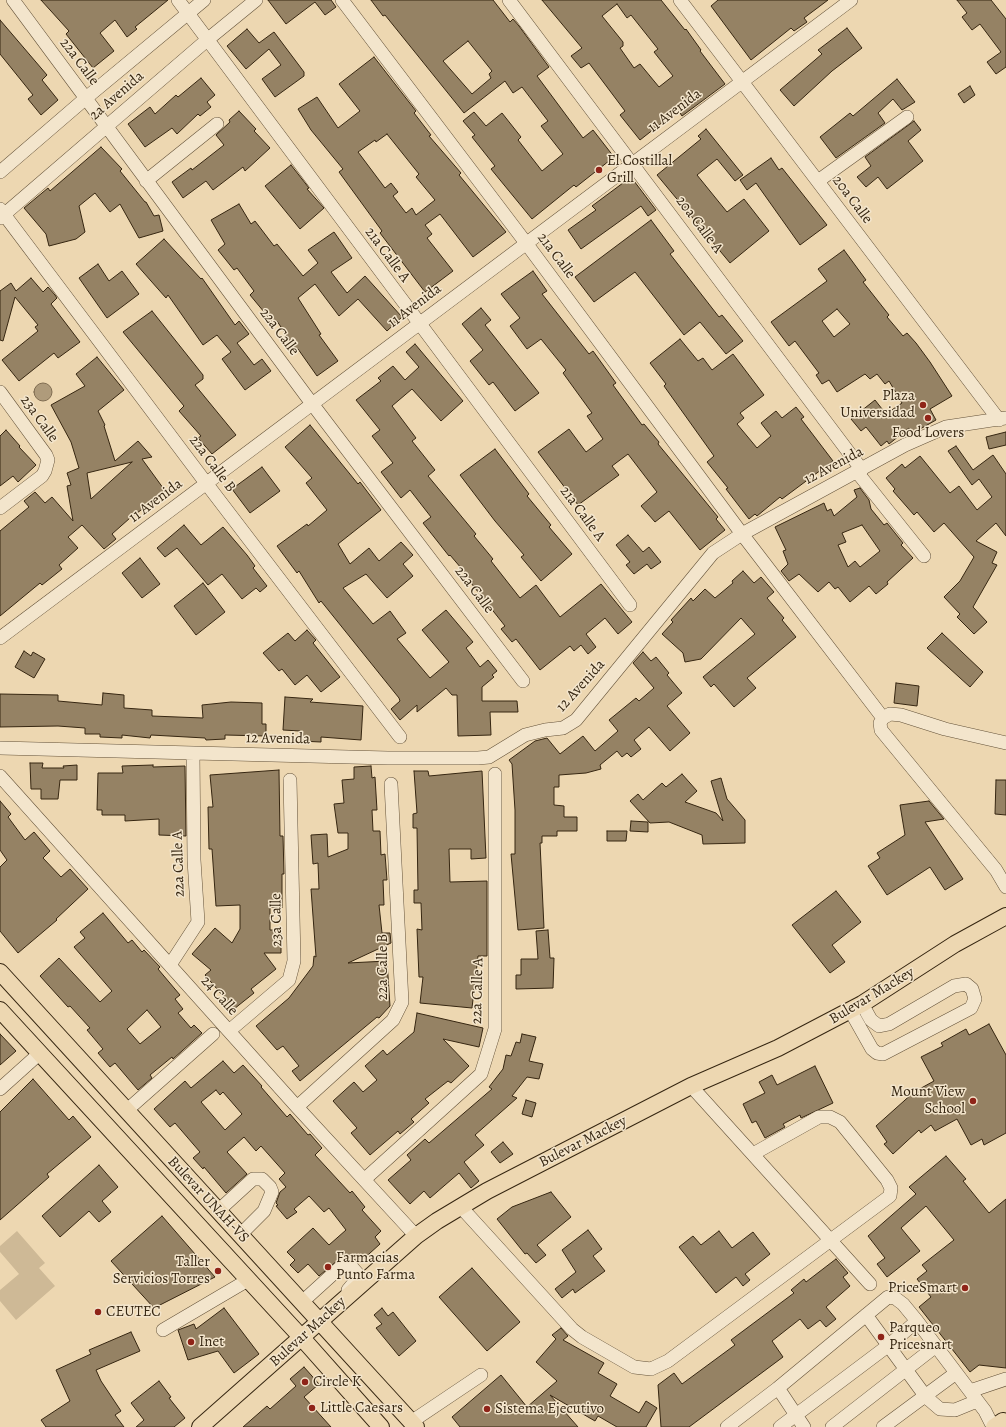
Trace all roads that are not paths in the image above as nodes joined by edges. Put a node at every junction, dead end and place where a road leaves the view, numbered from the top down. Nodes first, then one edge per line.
1 (13, 0) edge
2 (178, 0) edge
3 (204, 0) edge
4 (256, 0) edge
5 (342, 0) edge
6 (510, 0) edge
7 (680, 0) edge
8 (851, 0) edge
9 (187, 14) junction
10 (207, 40) junction
11 (742, 81) junction
12 (86, 98) junction
13 (907, 117) dead end
14 (217, 124) dead end
15 (106, 127) junction
16 (632, 163) junction
17 (0, 172) edge
18 (146, 181) junction
19 (818, 181) junction
20 (1, 214) edge
21 (526, 243) junction
22 (418, 324) junction
23 (0, 392) edge
24 (312, 404) junction
25 (1002, 419) edge
26 (860, 471) junction
27 (206, 484) junction
28 (0, 508) edge
29 (742, 534) junction
30 (924, 556) dead end
31 (630, 605) dead end
32 (0, 638) edge
33 (523, 681) dead end
34 (883, 718) junction
35 (400, 737) dead end
36 (1006, 743) edge
37 (1, 749) edge
38 (193, 753) junction
39 (495, 774) dead end
40 (0, 776) edge
41 (290, 780) dead end
42 (391, 784) dead end
43 (1006, 887) edge
44 (1006, 916) edge
45 (170, 965) junction
46 (0, 972) edge
47 (0, 987) edge
48 (23, 998) junction
49 (856, 1007) junction
50 (0, 1010) edge
51 (229, 1031) junction
52 (213, 1034) dead end
53 (40, 1053) junction
54 (691, 1086) junction
55 (0, 1089) edge
56 (297, 1107) junction
57 (126, 1111) junction
58 (753, 1154) junction
59 (364, 1180) junction
60 (460, 1206) junction
61 (218, 1211) junction
62 (240, 1235) junction
63 (416, 1236) junction
64 (831, 1241) junction
65 (248, 1280) junction
66 (870, 1284) dead end
67 (302, 1302) junction
68 (866, 1315) junction
69 (318, 1320) junction
70 (917, 1321) junction
71 (163, 1330) dead end
72 (302, 1338) junction
73 (889, 1345) junction
74 (936, 1346) junction
75 (907, 1370) junction
76 (956, 1373) junction
77 (481, 1375) dead end
78 (1006, 1379) edge
79 (778, 1388) junction
80 (974, 1396) junction
81 (926, 1397) junction
82 (796, 1414) junction
83 (413, 1424) edge
84 (1000, 1424) edge
85 (204, 1426) edge
86 (381, 1427) edge
87 (727, 1427) edge
88 (780, 1427) edge
89 (804, 1427) edge
90 (832, 1427) edge
91 (883, 1427) edge

1 - 12 street, 22a Calle
2 - 9 street, 21a Calle A
3 - 9 street, 2a Avenida
4 - 10 street, 2a Avenida
5 - 21 street, 21a Calle
6 - 16 street, 20a Calle A
7 - 11 street, 20a Calle
8 - 11 street, 11 Avenida
9 - 10 street, 21a Calle A
9 - 12 street, 2a Avenida
10 - 15 street, 2a Avenida
10 - 22 street, 21a Calle A
11 - 16 street, 11 Avenida
11 - 19 street, 20a Calle
12 - 15 street, 22a Calle
12 - 17 street, 2a Avenida
13 - 19 street
14 - 18 street
15 - 18 street, 22a Calle
15 - 20 street, 2a Avenida
16 - 21 street, 11 Avenida
16 - 26 street, 20a Calle A
18 - 24 street, 22a Calle
19 - 25 street, 20a Calle
20 - 27 street, 22a Calle B
21 - 22 street, 11 Avenida
21 - 29 street, 21a Calle
22 - 24 street, 11 Avenida
22 - 31 street, 21a Calle A
23 - 28 street, 23a Calle
24 - 27 street, 11 Avenida
24 - 33 street, 22a Calle
25 - 26 street, 12 Avenida
26 - 29 street, 12 Avenida
26 - 30 street, 20a Calle A
27 - 32 street, 11 Avenida
27 - 35 street, 22a Calle B
29 - 34 street, 21a Calle
29 - 38 street, 12 Avenida
34 - 36 street
34 - 43 street
37 - 38 street, 12 Avenida
38 - 45 street, 22a Calle A
39 - 59 street, 22a Calle A
40 - 45 street, 24 Calle
41 - 51 street, 23a Calle
42 - 56 street, 22a Calle B
44 - 49 main road, Bulevar Mackey
45 - 51 street, 24 Calle
46 - 48 main road, Bulevar UNAH-VS
47 - 48 main road
48 - 57 main road, Bulevar UNAH-VS
49 - 49 street
49 - 54 main road, Bulevar Mackey
50 - 53 main road, Bulevar UNAH-VS
51 - 56 street, 24 Calle
52 - 57 street
53 - 55 street
53 - 65 main road, Bulevar UNAH-VS
54 - 58 street
54 - 60 main road, Bulevar Mackey
56 - 59 street, 24 Calle
57 - 61 main road, Bulevar UNAH-VS
58 - 64 street
58 - 64 street
59 - 63 street, 24 Calle
60 - 63 main road, Bulevar Mackey
60 - 64 street
61 - 62 main road, Bulevar UNAH-VS
61 - 62 street
62 - 67 main road, Bulevar UNAH-VS
63 - 69 main road, Bulevar Mackey
64 - 66 street
65 - 71 street
65 - 72 main road, Bulevar UNAH-VS
67 - 69 main road, Bulevar UNAH-VS
67 - 69 street
68 - 70 street
68 - 73 street
68 - 79 street
69 - 72 main road, Bulevar Mackey
69 - 83 main road, Bulevar UNAH-VS
70 - 73 street
70 - 74 street
72 - 85 main road, Bulevar Mackey
72 - 86 main road, Bulevar UNAH-VS
73 - 75 street
73 - 82 street
74 - 75 street
74 - 76 street
75 - 81 street
75 - 90 street
76 - 80 street
76 - 81 street
77 - 83 street
78 - 80 street
79 - 82 street
79 - 87 street
80 - 81 street
80 - 84 street
81 - 91 street
82 - 88 street
82 - 89 street

